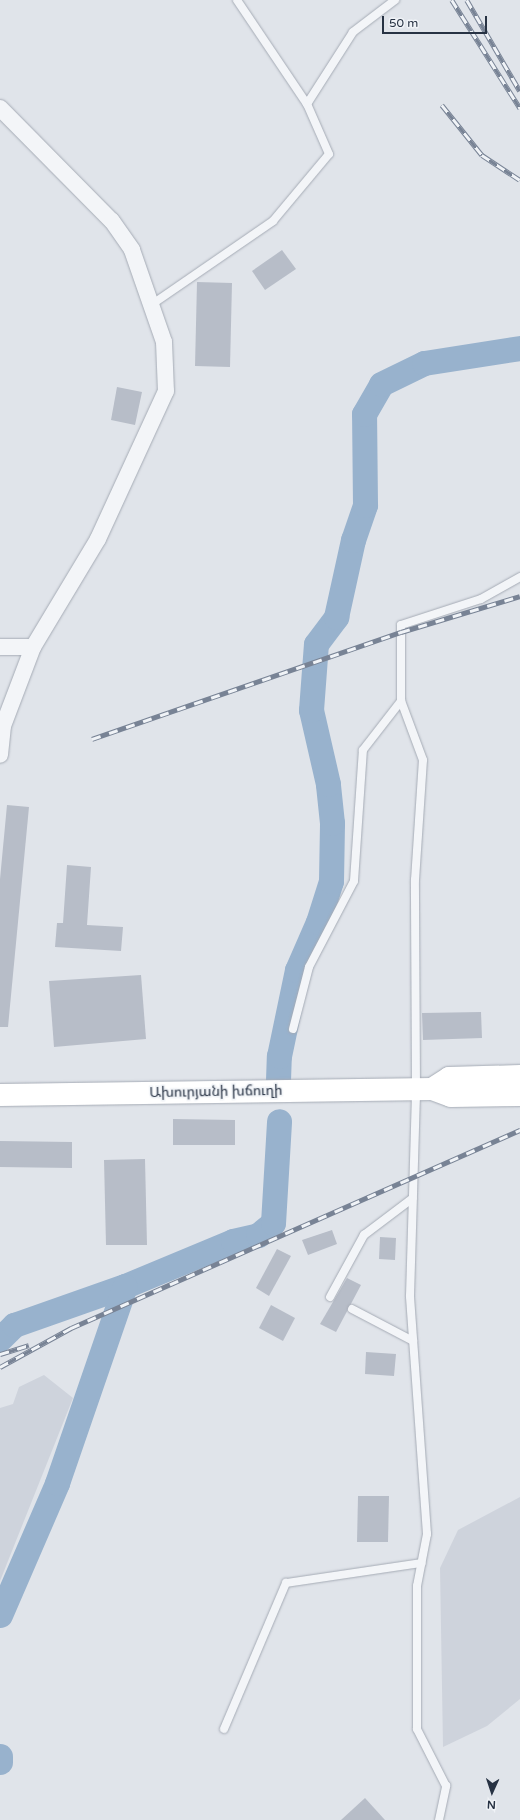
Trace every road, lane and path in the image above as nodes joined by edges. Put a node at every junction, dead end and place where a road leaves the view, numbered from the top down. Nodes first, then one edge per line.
1 (237, 0) edge
2 (395, 0) edge
3 (308, 104) junction
4 (0, 108) edge
5 (151, 305) junction
6 (520, 577) edge
7 (0, 647) edge
8 (33, 647) junction
9 (401, 701) junction
10 (0, 755) edge
11 (293, 1029) dead end
12 (520, 1076) edge
13 (424, 1089) junction
14 (0, 1095) edge
15 (520, 1095) edge
16 (413, 1198) junction
17 (330, 1297) dead end
18 (352, 1309) dead end
19 (413, 1341) junction
20 (422, 1563) junction
21 (224, 1729) dead end
22 (438, 1820) edge

1 - 3 lane
2 - 3 lane
3 - 5 lane
4 - 5 street
5 - 8 street
6 - 9 lane
7 - 8 street
8 - 10 street
9 - 11 lane
9 - 13 lane
12 - 13 main road
13 - 14 main road, Ախուրյանի խճուղի
13 - 15 main road, Ախուրյանի խճուղի
13 - 16 lane
16 - 17 lane
16 - 19 lane
18 - 19 lane
19 - 20 lane
20 - 21 lane
20 - 22 lane

